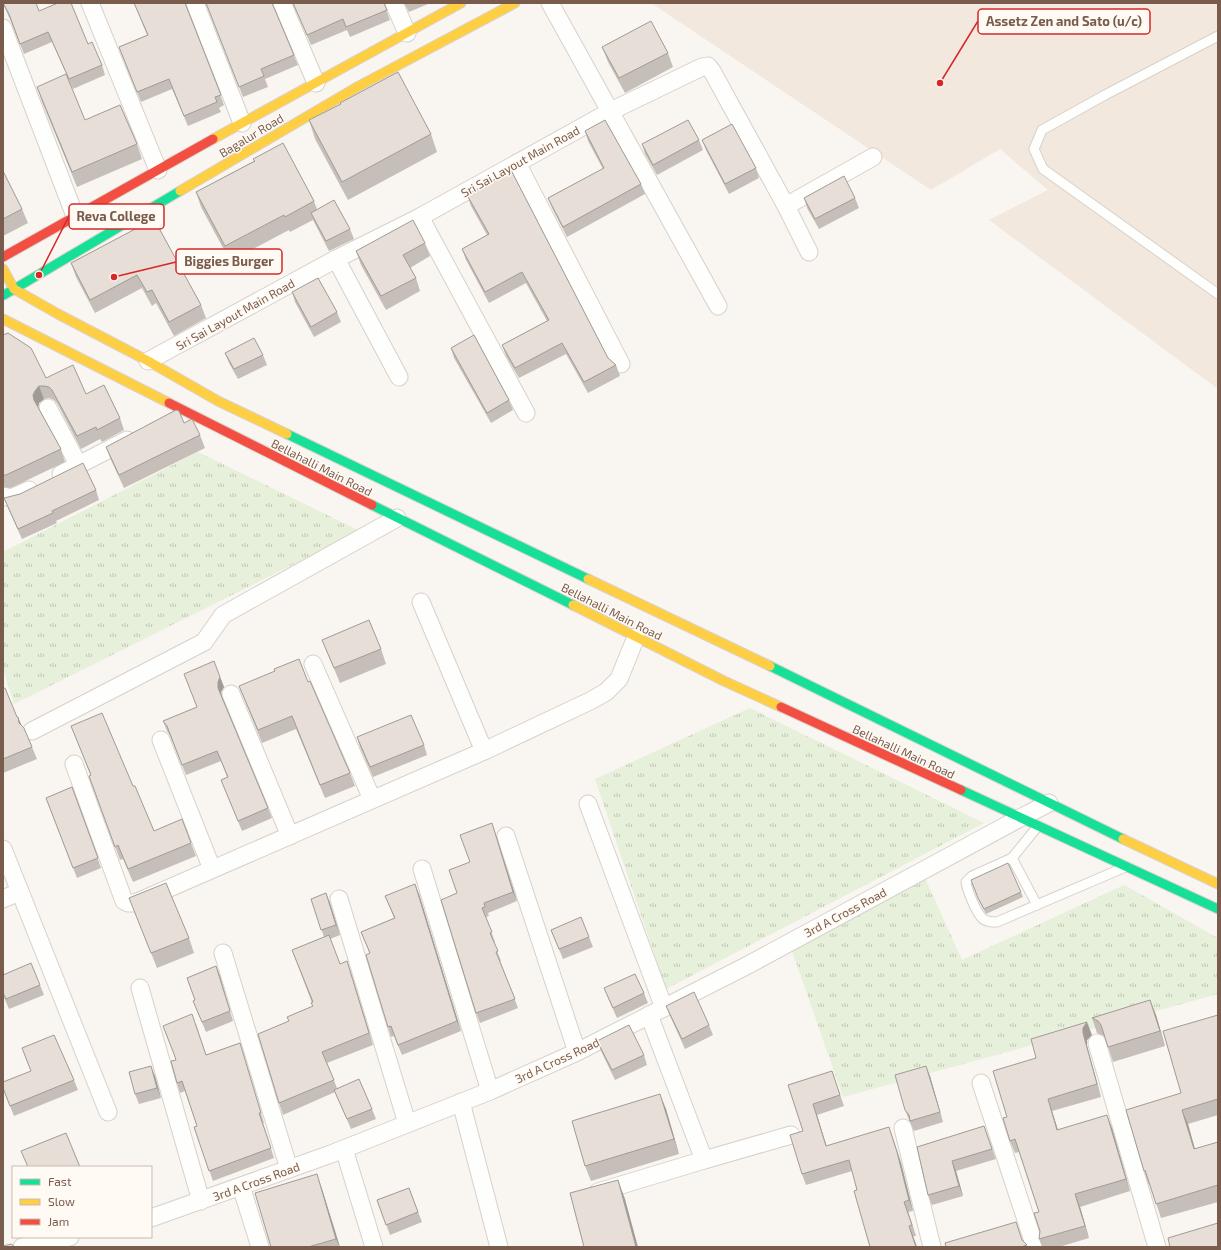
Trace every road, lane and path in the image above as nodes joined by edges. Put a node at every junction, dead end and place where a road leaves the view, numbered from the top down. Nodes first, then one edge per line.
1 (90, 3) edge
2 (195, 3) edge
3 (282, 3) edge
4 (394, 3) edge
5 (461, 3) edge
6 (515, 3) edge
7 (550, 3) edge
8 (3, 28) edge
9 (406, 33) junction
10 (1218, 36) edge
11 (316, 82) junction
12 (611, 111) junction
13 (242, 123) junction
14 (872, 157) dead end
15 (517, 163) junction
16 (158, 170) junction
17 (786, 206) junction
18 (75, 216) junction
19 (420, 217) junction
20 (809, 252) dead end
21 (3, 257) edge
22 (336, 260) junction
23 (3, 269) edge
24 (14, 288) junction
25 (1218, 294) edge
26 (3, 295) edge
27 (718, 306) dead end
28 (3, 319) edge
29 (148, 361) junction
30 (621, 364) dead end
31 (399, 378) dead end
32 (48, 408) dead end
33 (526, 413) dead end
34 (141, 433) edge
35 (79, 466) junction
36 (3, 496) edge
37 (397, 518) junction
38 (421, 602) dead end
39 (636, 637) junction
40 (313, 664) dead end
41 (231, 694) dead end
42 (32, 731) dead end
43 (161, 740) dead end
44 (484, 751) junction
45 (74, 764) dead end
46 (372, 799) junction
47 (1050, 803) junction
48 (588, 804) dead end
49 (1020, 818) junction
50 (1038, 826) junction
51 (290, 836) junction
52 (506, 836) dead end
53 (3, 849) edge
54 (1012, 858) junction
55 (1126, 866) junction
56 (212, 869) junction
57 (422, 869) dead end
58 (1218, 884) edge
59 (20, 892) junction
60 (3, 899) edge
61 (340, 899) dead end
62 (1037, 905) junction
63 (1218, 909) edge
64 (223, 953) dead end
65 (140, 988) dead end
66 (664, 1008) junction
67 (649, 1015) junction
68 (1097, 1042) dead end
69 (577, 1052) junction
70 (981, 1083) dead end
71 (490, 1090) junction
72 (461, 1102) junction
73 (108, 1112) dead end
74 (407, 1123) junction
75 (903, 1128) dead end
76 (791, 1135) edge
77 (344, 1149) junction
78 (704, 1160) junction
79 (289, 1169) junction
80 (241, 1186) junction
81 (588, 1195) edge
82 (200, 1201) junction
83 (152, 1218) edge
84 (65, 1238) edge
85 (1156, 1244) edge
86 (22, 1247) edge
87 (260, 1247) edge
88 (374, 1247) edge
89 (499, 1247) edge
90 (932, 1247) edge
91 (1035, 1247) edge

1 - 16 street
2 - 13 street
3 - 11 street
4 - 9 street
5 - 9 main road, Bagalur Road
6 - 24 main road, Bagalur Road
7 - 12 street
8 - 18 street
9 - 11 main road, Bagalur Road
10 - 25 lane
11 - 13 main road, Bagalur Road
12 - 15 street, Sri Sai Layout Main Road
12 - 17 street, Sri Sai Layout Main Road
12 - 27 street
13 - 16 main road, Bagalur Road
14 - 17 street
15 - 19 street, Sri Sai Layout Main Road
15 - 30 street
16 - 18 main road, Bagalur Road
17 - 20 street, Sri Sai Layout Main Road
18 - 21 main road, Bagalur Road
19 - 22 street, Sri Sai Layout Main Road
19 - 33 street
22 - 29 street, Sri Sai Layout Main Road
22 - 31 street
23 - 24 main road
24 - 26 main road, Bagalur Road
24 - 29 main road, Bellahalli Main Road
28 - 37 main road, Bellahalli Main Road
29 - 47 main road, Bellahalli Main Road
32 - 35 street
34 - 35 street
35 - 36 street
37 - 39 main road, Bellahalli Main Road
37 - 42 street
38 - 44 street
39 - 44 street
39 - 49 main road, Bellahalli Main Road
40 - 46 street
41 - 51 street
43 - 56 street
44 - 46 street
45 - 56 street
46 - 51 street
47 - 49 street, 3rd A Cross Road
47 - 58 main road, Bellahalli Main Road
48 - 66 street
49 - 50 main road, Bellahalli Main Road
49 - 66 street, 3rd A Cross Road
50 - 54 lane
50 - 55 main road, Bellahalli Main Road
51 - 56 street
52 - 69 street
53 - 59 street
54 - 62 lane
54 - 62 lane
55 - 62 lane
55 - 63 main road, Bellahalli Main Road
57 - 71 street
59 - 60 street
59 - 73 street
61 - 74 street
64 - 79 street
65 - 82 street
66 - 67 street, 3rd A Cross Road
67 - 69 street, 3rd A Cross Road
67 - 78 street
68 - 85 street
69 - 71 street, 3rd A Cross Road
70 - 91 street
71 - 72 street, 3rd A Cross Road
72 - 74 street, 3rd A Cross Road
72 - 89 street
74 - 77 street, 3rd A Cross Road
75 - 90 street
76 - 78 street
77 - 79 street, 3rd A Cross Road
77 - 88 street
78 - 81 street
79 - 80 street, 3rd A Cross Road
80 - 82 street, 3rd A Cross Road
80 - 87 street
82 - 83 street, 3rd A Cross Road
84 - 86 street

